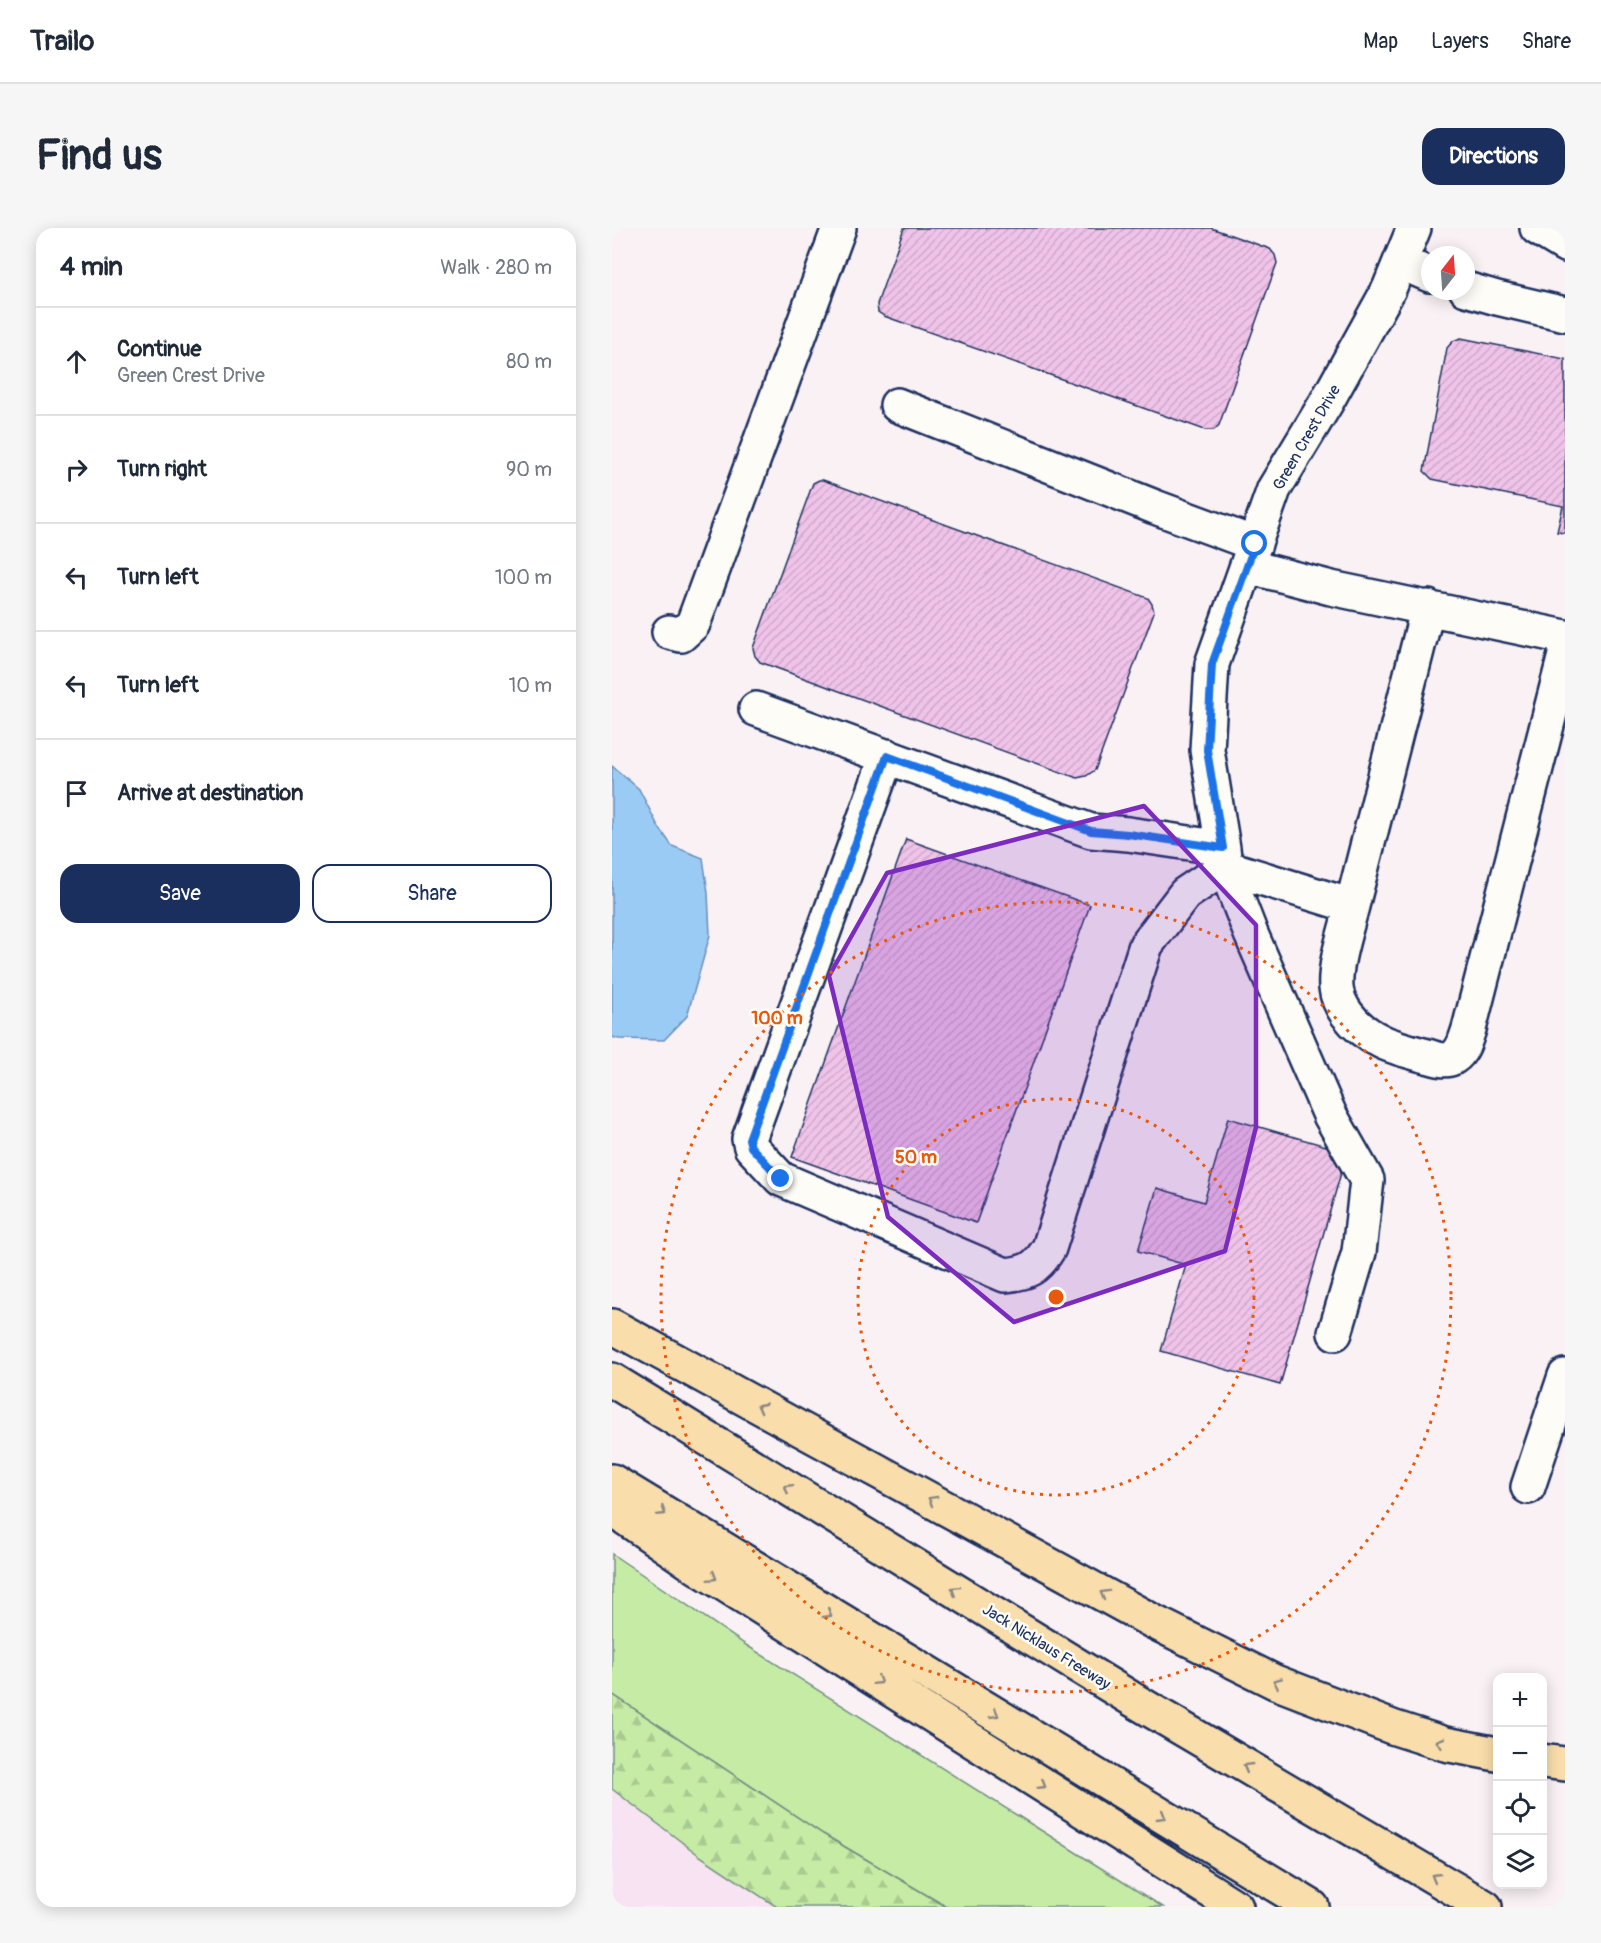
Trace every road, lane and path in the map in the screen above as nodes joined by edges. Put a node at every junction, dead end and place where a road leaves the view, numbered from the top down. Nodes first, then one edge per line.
1 (839, 228) edge
2 (1414, 228) edge
3 (1537, 228) edge
4 (1565, 245) edge
5 (1400, 262) junction
6 (1421, 271) edge
7 (1475, 292) edge
8 (1565, 314) edge
9 (897, 405) dead end
10 (1251, 555) junction
11 (1428, 607) junction
12 (669, 632) dead end
13 (1565, 637) edge
14 (1565, 655) edge
15 (756, 709) dead end
16 (887, 756) junction
17 (1224, 857) junction
18 (1352, 906) junction
19 (612, 1326) edge
20 (1335, 1333) dead end
21 (1565, 1376) edge
22 (612, 1380) edge
23 (612, 1481) edge
24 (1528, 1487) dead end
25 (612, 1509) edge
26 (1493, 1753) edge
27 (1547, 1762) edge
28 (1565, 1764) edge
29 (1236, 1907) edge
30 (1312, 1907) edge
31 (1485, 1907) edge

1 - 12 street
2 - 5 street, Green Crest Drive
3 - 4 street
5 - 6 street
5 - 10 street, Green Crest Drive
7 - 8 street
9 - 10 street
10 - 11 street
10 - 17 street, Green Crest Drive
11 - 13 street
11 - 18 street
14 - 18 street
15 - 16 street
16 - 17 street
16 - 17 street
17 - 18 street
17 - 20 street, Green Crest Drive
26 -> 19 highway
21 - 24 street
31 -> 22 highway, Jack Nicklaus Freeway
23 -> 30 highway
25 -> 29 highway
27 - 28 highway

